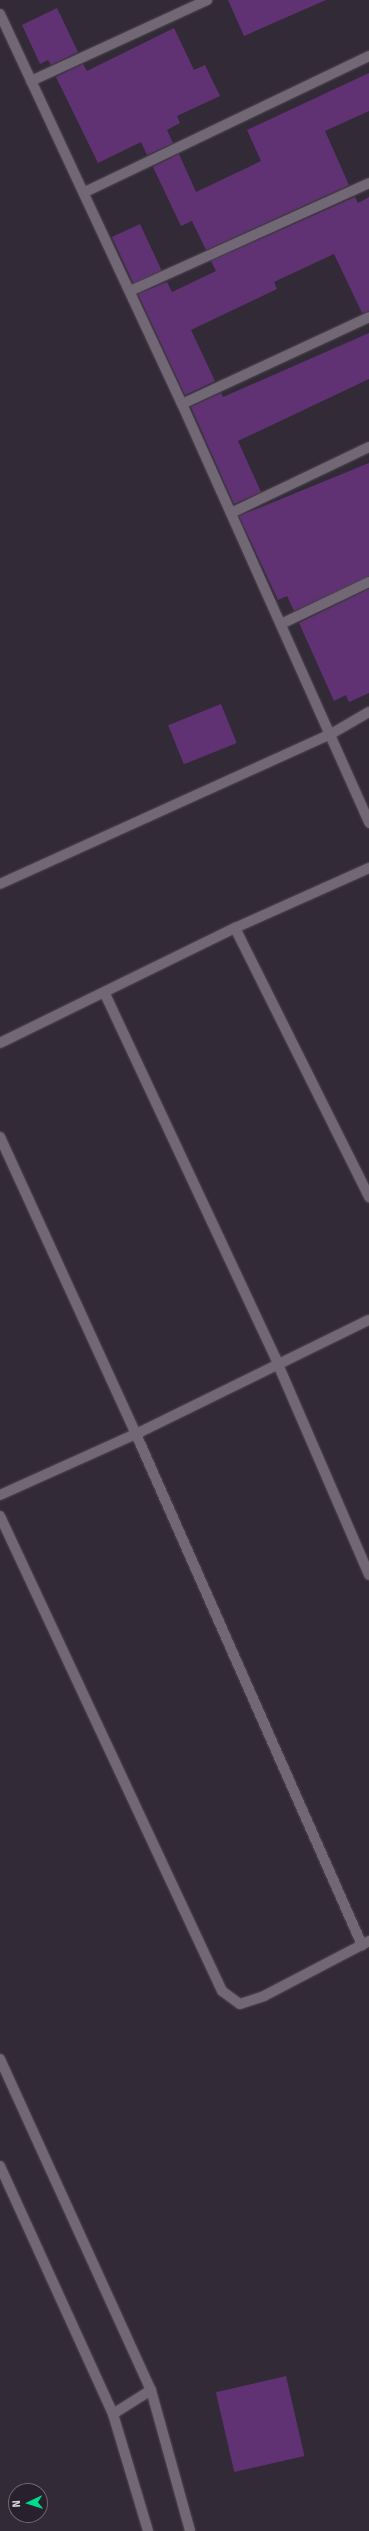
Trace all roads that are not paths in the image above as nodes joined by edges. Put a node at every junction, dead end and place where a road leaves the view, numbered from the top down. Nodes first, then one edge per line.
1 (207, 0) edge
2 (0, 14) edge
3 (369, 56) edge
4 (31, 81) junction
5 (369, 183) edge
6 (85, 192) junction
7 (130, 292) junction
8 (369, 317) edge
9 (182, 404) junction
10 (369, 447) edge
11 (231, 513) junction
12 (369, 582) edge
13 (281, 624) junction
14 (369, 712) edge
15 (331, 734) junction
16 (369, 823) edge
17 (369, 868) edge
18 (0, 884) edge
19 (235, 928) junction
20 (105, 994) junction
21 (0, 1043) edge
22 (0, 1137) edge
23 (369, 1196) edge
24 (369, 1320) edge
25 (277, 1362) junction
26 (136, 1434) junction
27 (0, 1495) edge
28 (0, 1516) edge
29 (369, 1575) edge
30 (366, 1943) edge
31 (0, 2059) edge
32 (0, 2166) edge
33 (151, 2390) junction
34 (113, 2414) junction
35 (148, 2531) edge
36 (190, 2531) edge

1 - 4 street
2 - 4 street
3 - 6 street
4 - 6 street
5 - 7 street
6 - 7 street
7 - 9 street
8 - 9 street
9 - 11 street
10 - 11 street
11 - 13 street
12 - 13 street
13 - 15 street
14 - 15 street
15 - 16 street
15 - 18 street
17 - 19 street
19 - 20 street
19 - 23 street
20 - 21 street
20 - 25 street
22 - 26 street
24 - 25 street
25 - 26 street
25 - 29 street
26 - 27 street
26 - 30 street
28 - 30 street
31 - 33 street
32 - 34 street
33 - 34 street
33 - 36 street
34 - 35 street

